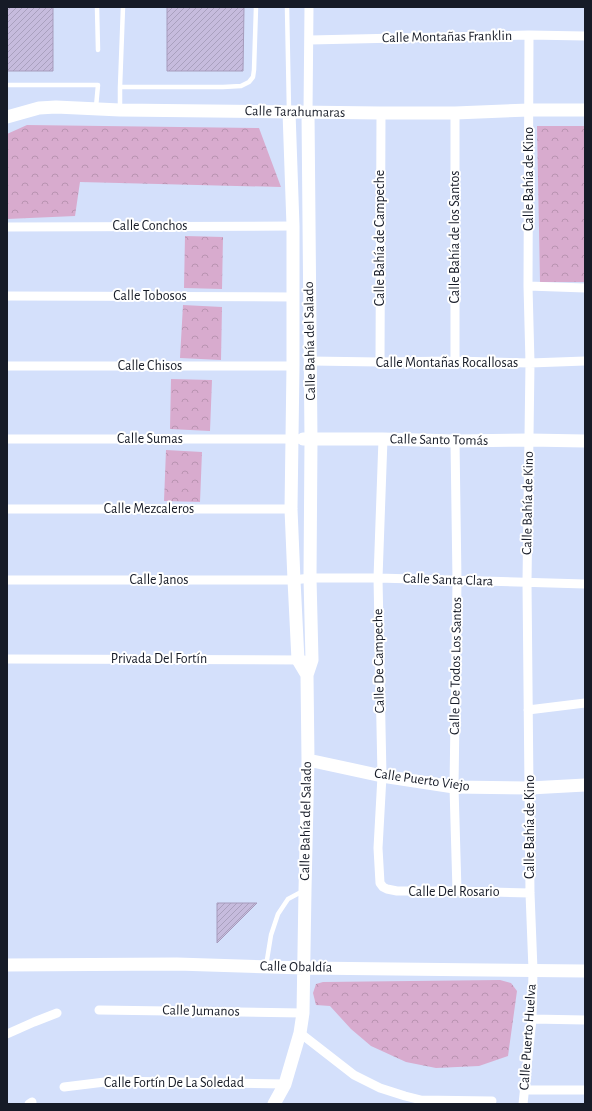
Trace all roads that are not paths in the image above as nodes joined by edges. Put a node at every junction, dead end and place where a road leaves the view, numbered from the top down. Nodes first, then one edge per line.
1 (97, 7) edge
2 (123, 7) edge
3 (256, 7) edge
4 (286, 7) edge
5 (310, 7) edge
6 (529, 35) junction
7 (585, 36) edge
8 (310, 40) junction
9 (98, 50) dead end
10 (7, 85) edge
11 (120, 87) junction
12 (96, 109) junction
13 (120, 110) junction
14 (529, 110) junction
15 (585, 110) edge
16 (289, 112) junction
17 (308, 112) junction
18 (381, 113) junction
19 (455, 113) junction
20 (7, 117) edge
21 (292, 226) junction
22 (7, 227) edge
23 (528, 286) junction
24 (585, 288) edge
25 (7, 296) edge
26 (293, 297) junction
27 (585, 360) edge
28 (310, 361) junction
29 (455, 361) junction
30 (380, 362) junction
31 (530, 363) junction
32 (7, 366) edge
33 (293, 366) junction
34 (7, 439) edge
35 (292, 439) junction
36 (383, 439) junction
37 (311, 440) junction
38 (529, 440) junction
39 (455, 441) junction
40 (585, 441) edge
41 (7, 509) edge
42 (292, 509) junction
43 (310, 578) junction
44 (378, 578) junction
45 (7, 580) edge
46 (294, 580) junction
47 (457, 581) junction
48 (527, 582) junction
49 (585, 584) edge
50 (7, 659) edge
51 (298, 660) junction
52 (312, 660) junction
53 (307, 675) junction
54 (585, 703) edge
55 (528, 710) junction
56 (308, 760) junction
57 (382, 776) junction
58 (585, 785) edge
59 (454, 787) junction
60 (530, 788) junction
61 (380, 883) joint
62 (305, 890) junction
63 (457, 891) junction
64 (530, 893) junction
65 (7, 965) edge
66 (266, 967) junction
67 (304, 968) junction
68 (533, 970) junction
69 (585, 971) edge
70 (99, 1010) dead end
71 (57, 1013) dead end
72 (303, 1013) junction
73 (532, 1019) junction
74 (585, 1020) edge
75 (300, 1033) junction
76 (7, 1034) edge
77 (284, 1084) junction
78 (64, 1087) dead end
79 (524, 1090) junction
80 (585, 1090) edge
81 (492, 1100) dead end
82 (274, 1104) edge
83 (523, 1104) edge

1 - 9 lane
2 - 11 lane
3 - 11 lane
4 - 16 lane
5 - 8 street, Calle Bahía del Salado
6 - 7 street, Calle Montañas Franklin
6 - 8 street, Calle Montañas Franklin
6 - 14 street, Calle Bahía de Kino
8 - 17 street, Calle Bahía del Salado
10 - 12 lane
11 - 13 lane
12 - 13 street, Calle Tarahumaras
12 - 20 street, Calle Tarahumaras
13 - 16 street, Calle Tarahumaras
14 - 15 street, Calle Tarahumaras
14 - 19 street, Calle Tarahumaras
14 - 23 street, Calle Bahía de Kino
16 - 17 street, Calle Tarahumaras
16 - 21 street, Calle Bahía del Salado
17 - 18 street, Calle Tarahumaras
17 - 28 street, Calle Bahía del Salado
18 - 19 street, Calle Tarahumaras
18 - 30 street, Calle Bahía de Campeche
19 - 29 street, Calle Bahía de los Santos
21 - 22 street, Calle Conchos
21 - 26 street, Calle Bahía del Salado
23 - 24 street
23 - 31 street, Calle Bahía de Kino
25 - 26 street, Calle Tobosos
26 - 33 street, Calle Bahía del Salado
27 - 31 street, Calle Montañas Rocallosas
28 - 30 street, Calle Montañas Rocallosas
28 - 37 street, Calle Bahía del Salado
29 - 30 street, Calle Montañas Rocallosas
29 - 31 street, Calle Montañas Rocallosas
31 - 38 street, Calle Bahía de Kino
32 - 33 street, Calle Chisos
33 - 35 street, Calle Bahía del Salado
34 - 35 street, Calle Sumas
35 - 37 street, Calle Santo Tomás
35 - 42 street, Calle Bahía del Salado
36 - 37 street, Calle Santo Tomás
36 - 39 street, Calle Santo Tomás
36 - 44 street, Calle De Campeche
37 - 43 street, Calle Bahía del Salado
38 - 39 street, Calle Santo Tomás
38 - 40 street, Calle Santo Tomás
38 - 48 street, Calle Bahía de Kino
39 - 47 street, Calle De Todos Los Santos
41 - 42 street, Calle Mezcaleros
42 - 46 street, Calle Bahía del Salado
43 - 44 street, Calle Santa Clara
43 - 46 street, Calle Janos
43 - 52 street, Calle Bahía del Salado
44 - 47 street, Calle Santa Clara
44 - 57 street, Calle De Campeche
45 - 46 street, Calle Janos
46 - 51 street, Calle Bahía del Salado
47 - 48 street, Calle Santa Clara
47 - 59 street, Calle De Todos Los Santos
48 - 49 street, Calle Santa Clara
48 - 55 street, Calle Bahía de Kino
50 - 51 street, Privada Del Fortín
51 - 52 street, Privada Del Fortín
51 - 53 street, Calle Bahía del Salado
52 - 53 street, Calle Bahía del Salado
53 - 56 street, Calle Bahía del Salado
54 - 55 street
55 - 60 street, Calle Bahía de Kino
56 - 57 street, Calle Puerto Viejo
56 - 62 street, Calle Bahía del Salado
57 - 59 street, Calle Puerto Viejo
57 - 61 street, Calle De Campeche
58 - 60 street, Calle Puerto Viejo
59 - 60 street, Calle Puerto Viejo
59 - 63 street, Calle De Todos Los Santos
60 - 64 street, Calle Bahía de Kino
61 - 63 street, Calle Del Rosario
62 - 66 lane
62 - 67 street, Calle Bahía del Salado
63 - 64 street, Calle Del Rosario
64 - 68 street, Calle Bahía de Kino
65 - 66 street, Calle Obaldía
66 - 67 street, Calle Obaldía
67 - 68 street, Calle Obaldía
67 - 72 street
68 - 69 street, Calle Obaldía
68 - 73 street, Calle Puerto Huelva
70 - 72 street, Calle Jumanos
71 - 76 street
72 - 75 street
73 - 74 street
73 - 79 street, Calle Puerto Huelva
75 - 77 street
75 - 81 street
77 - 78 street, Calle Fortín De La Soledad
77 - 82 street
79 - 80 street
79 - 83 street, Calle Puerto Huelva

